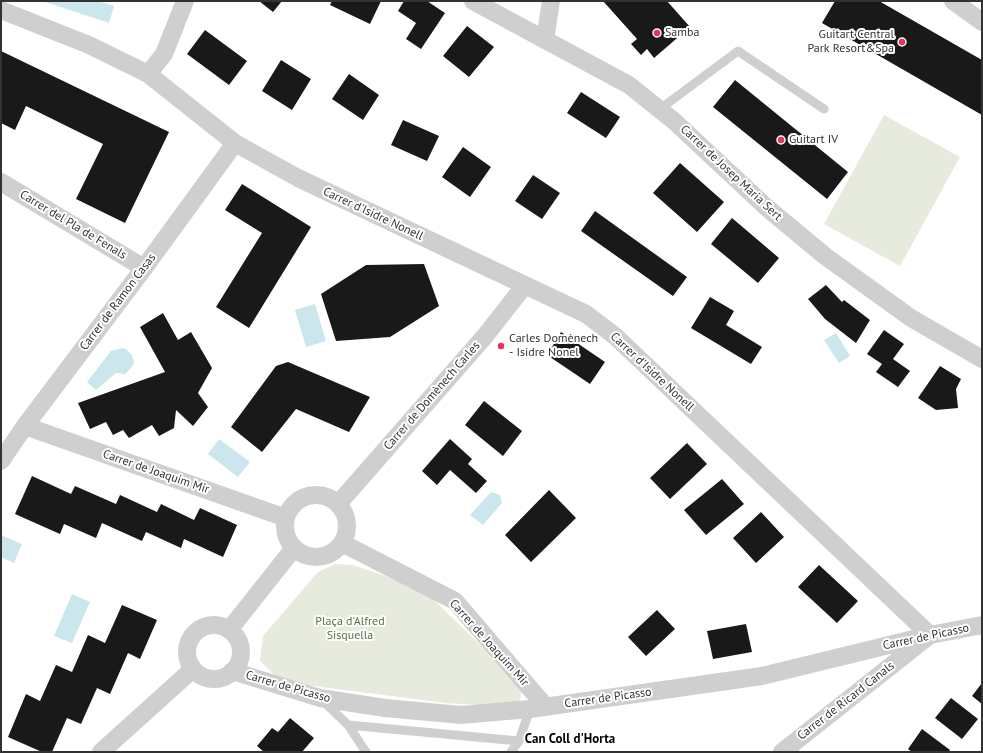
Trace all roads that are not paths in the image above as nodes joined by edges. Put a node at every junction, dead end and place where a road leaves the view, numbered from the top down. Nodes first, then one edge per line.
1 (185, 1) edge
2 (473, 1) edge
3 (551, 1) edge
4 (953, 1) edge
5 (1, 10) edge
6 (982, 22) edge
7 (546, 40) junction
8 (148, 74) junction
9 (660, 109) junction
10 (824, 109) dead end
11 (235, 143) junction
12 (1, 182) edge
13 (144, 268) junction
14 (525, 285) junction
15 (982, 359) edge
16 (25, 426) junction
17 (1, 461) edge
18 (338, 504) junction
19 (286, 518) junction
20 (342, 543) junction
21 (294, 548) junction
22 (982, 625) edge
23 (229, 630) junction
24 (930, 635) junction
25 (193, 669) junction
26 (232, 671) junction
27 (320, 698) junction
28 (538, 708) junction
29 (348, 726) junction
30 (518, 741) junction
31 (101, 752) edge
32 (366, 752) edge
33 (511, 752) edge
34 (782, 752) edge

1 - 8 street
2 - 7 street, Carrer de Josep Maria Sert
3 - 7 street
4 - 6 street
5 - 8 street, Carrer d'Isidre Nonell
7 - 9 street, Carrer de Josep Maria Sert
8 - 11 street, Carrer d'Isidre Nonell
9 - 10 lane
9 - 15 street, Carrer de Josep Maria Sert
11 - 13 street, Carrer de Ramon Casas
11 - 14 street, Carrer d'Isidre Nonell
12 - 13 street, Carrer del Pla de Fenals
13 - 16 street, Carrer de Ramon Casas
14 - 18 street, Carrer de Domènech Carles
14 - 24 street, Carrer d'Isidre Nonell
16 - 17 street, Carrer de Ramon Casas
16 - 19 street, Carrer de Joaquim Mir
18 - 19 street
18 - 20 street
19 - 21 street
20 - 21 street
20 - 28 street, Carrer de Joaquim Mir
21 - 23 street
22 - 24 street, Carrer de Picasso
23 - 25 street
23 - 26 street
24 - 28 street, Carrer de Picasso
24 - 34 street, Carrer de Ricard Canals
25 - 26 street
25 - 31 street
26 - 27 street, Carrer de Picasso
27 - 28 street, Carrer de Picasso
27 - 29 lane
28 - 30 lane
29 - 30 lane
29 - 32 lane
30 - 33 lane

